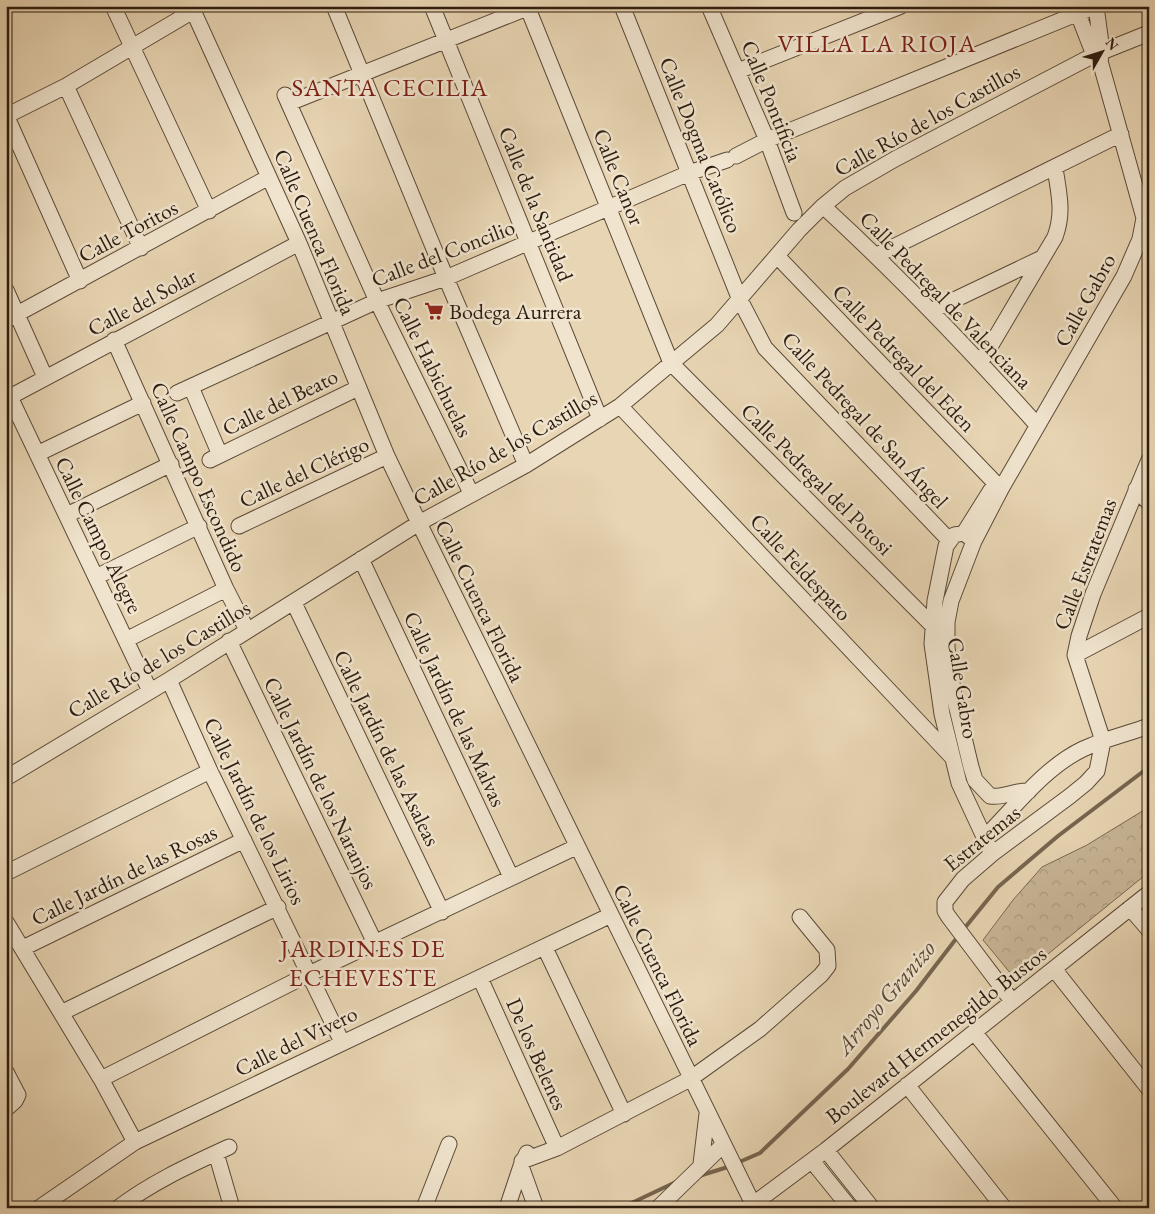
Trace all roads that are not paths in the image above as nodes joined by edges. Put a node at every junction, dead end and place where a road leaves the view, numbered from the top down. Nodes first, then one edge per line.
1 (113, 6) edge
2 (334, 6) edge
3 (432, 6) edge
4 (622, 6) edge
5 (709, 6) edge
6 (901, 6) edge
7 (1096, 6) edge
8 (529, 7) edge
9 (192, 8) edge
10 (1078, 14) junction
11 (1149, 33) edge
12 (446, 41) junction
13 (132, 48) junction
14 (1098, 56) junction
15 (738, 71) junction
16 (361, 75) junction
17 (66, 86) junction
18 (6, 116) edge
19 (1121, 134) junction
20 (767, 140) junction
21 (1055, 168) junction
22 (689, 174) junction
23 (269, 177) junction
24 (823, 206) junction
25 (610, 209) junction
26 (209, 211) junction
27 (794, 213) dead end
28 (1146, 216) edge
29 (530, 242) junction
30 (299, 243) junction
31 (141, 248) junction
32 (877, 255) junction
33 (777, 256) junction
34 (1042, 258) junction
35 (446, 278) junction
36 (80, 281) junction
37 (6, 290) edge
38 (740, 300) junction
39 (377, 301) junction
40 (931, 311) junction
41 (12, 317) edge
42 (331, 322) junction
43 (114, 340) junction
44 (981, 362) junction
45 (671, 363) junction
46 (46, 377) junction
47 (358, 388) junction
48 (8, 398) edge
49 (143, 402) junction
50 (620, 406) junction
51 (600, 419) junction
52 (1038, 425) junction
53 (37, 454) junction
54 (388, 456) junction
55 (215, 458) joint
56 (1149, 460) edge
57 (171, 464) junction
58 (526, 465) junction
59 (998, 486) junction
60 (1136, 489) junction
61 (471, 493) junction
62 (1149, 502) edge
63 (67, 515) junction
64 (419, 523) junction
65 (199, 526) junction
66 (239, 526) dead end
67 (969, 537) junction
68 (949, 540) junction
69 (360, 558) junction
70 (96, 577) junction
71 (226, 589) junction
72 (294, 602) junction
73 (1149, 616) edge
74 (932, 625) junction
75 (247, 630) junction
76 (126, 640) junction
77 (229, 642) junction
78 (1075, 655) junction
79 (169, 680) junction
80 (150, 691) junction
81 (1149, 726) edge
82 (1103, 741) junction
83 (952, 758) junction
84 (210, 771) junction
85 (6, 778) edge
86 (1029, 791) junction
87 (986, 836) junction
88 (244, 840) junction
89 (576, 847) junction
90 (992, 854) junction
91 (6, 873) edge
92 (511, 877) junction
93 (1149, 893) edge
94 (278, 908) junction
95 (1130, 908) junction
96 (442, 912) junction
97 (611, 915) junction
98 (800, 917) dead end
99 (6, 922) edge
100 (1149, 930) edge
101 (375, 943) junction
102 (23, 948) junction
103 (545, 948) junction
104 (1054, 969) junction
105 (309, 974) junction
106 (480, 978) junction
107 (1012, 1001) junction
108 (61, 1013) junction
109 (974, 1032) junction
110 (342, 1042) junction
111 (6, 1072) edge
112 (101, 1079) junction
113 (690, 1079) junction
114 (907, 1085) junction
115 (1149, 1089) edge
116 (6, 1109) edge
117 (624, 1114) junction
118 (707, 1114) junction
119 (135, 1142) junction
120 (449, 1144) dead end
121 (555, 1145) junction
122 (826, 1150) junction
123 (726, 1151) junction
124 (812, 1161) junction
125 (522, 1164) junction
126 (698, 1167) junction
127 (535, 1205) dead end
128 (751, 1206) edge
129 (39, 1208) edge
130 (118, 1208) edge
131 (232, 1208) edge
132 (424, 1208) edge
133 (507, 1208) edge
134 (658, 1208) edge
135 (850, 1208) edge
136 (872, 1208) edge
137 (1004, 1208) edge
138 (1115, 1208) edge

1 - 13 street
2 - 16 street
3 - 12 street, Calle de la Santidad
4 - 22 street, Calle Dogma Católico
5 - 15 street, Calle Pontificia
6 - 15 street
7 - 10 street, Calle del Concilio
7 - 14 street, Calle del Concilio
8 - 12 street
8 - 25 street, Calle Canor
9 - 13 street
9 - 23 street, Calle Cuenca Florida
10 - 14 street
10 - 20 street, Calle del Concilio
11 - 14 street, Calle Río de los Castillos
12 - 16 street
12 - 29 street, Calle de la Santidad
13 - 17 street
13 - 26 street
14 - 19 street, Calle Gabro
14 - 24 street, Calle Río de los Castillos
15 - 20 street, Calle Pontificia
16 - 35 street
16 - 39 street, Calle Habichuelas
17 - 18 street
17 - 31 street
18 - 36 street
19 - 21 street
19 - 28 street, Calle Gabro
20 - 22 street, Calle del Concilio
20 - 27 street, Calle Pontificia
21 - 32 street
21 - 34 street
22 - 25 street, Calle del Concilio
22 - 38 street, Calle Dogma Católico
23 - 26 street, Calle Toritos
23 - 30 street, Calle Cuenca Florida
24 - 32 street, Calle Pedregal de Valenciana
24 - 33 street, Calle Río de los Castillos
25 - 29 street, Calle del Concilio
25 - 45 street, Calle Canor
26 - 31 street, Calle Toritos
28 - 52 street, Calle Gabro
29 - 35 street, Calle del Concilio
29 - 51 street, Calle de la Santidad
30 - 42 street, Calle Cuenca Florida
30 - 43 street, Calle del Solar
31 - 36 street, Calle Toritos
32 - 40 street, Calle Pedregal de Valenciana
33 - 38 street, Calle Río de los Castillos
33 - 59 street, Calle Pedregal del Eden
34 - 40 street
34 - 44 street
35 - 39 street, Calle del Concilio
35 - 58 street
36 - 41 street, Calle Toritos
37 - 41 street
38 - 45 street, Calle Río de los Castillos
38 - 68 street, Calle Pedregal de San Ángel
39 - 42 street, Calle del Concilio
39 - 61 street, Calle Habichuelas
40 - 44 street, Calle Pedregal de Valenciana
41 - 46 street
42 - 47 street, Calle Cuenca Florida
42 - 55 street, Calle del Concilio
43 - 46 street, Calle del Solar
43 - 49 street, Calle Campo Escondido
44 - 52 street, Calle Pedregal de Valenciana
45 - 50 street, Calle Río de los Castillos
45 - 74 street, Calle Pedregal del Potosi
46 - 48 street, Calle del Solar
47 - 54 street, Calle Cuenca Florida
47 - 55 street, Calle del Beato
48 - 53 street, Calle Campo Alegre
49 - 53 street
49 - 57 street, Calle Campo Escondido
50 - 51 street, Calle Río de los Castillos
50 - 83 street, Calle Feldespato
51 - 58 street, Calle Río de los Castillos
52 - 59 street, Calle Gabro
53 - 63 street, Calle Campo Alegre
54 - 64 street, Calle Cuenca Florida
54 - 66 street, Calle del Clérigo
56 - 60 street, Calle Estratemas
57 - 63 street
57 - 65 street, Calle Campo Escondido
58 - 61 street, Calle Río de los Castillos
59 - 67 street, Calle Gabro
60 - 62 street
60 - 78 street, Calle Estratemas
61 - 64 street, Calle Río de los Castillos
63 - 70 street, Calle Campo Alegre
64 - 69 street, Calle Río de los Castillos
64 - 89 street, Calle Cuenca Florida
65 - 70 street
65 - 71 street, Calle Campo Escondido
67 - 68 street
67 - 86 street, Calle Gabro
68 - 74 street, Calle Gabro
69 - 72 street, Calle Río de los Castillos
69 - 92 street, Calle Jardín de las Malvas
70 - 76 street, Calle Campo Alegre
71 - 75 street, Calle Campo Escondido
71 - 76 street
72 - 75 street, Calle Río de los Castillos
72 - 96 street, Calle Jardín de las Asaleas
73 - 78 street
74 - 83 street, Calle Gabro
75 - 77 street, Calle Río de los Castillos
76 - 80 street, Calle Campo Alegre
77 - 79 street, Calle Río de los Castillos
77 - 101 street, Calle Jardín de los Naranjos
78 - 82 street, Calle Estratemas
79 - 80 street, Calle Río de los Castillos
79 - 84 street, Calle Jardín de los Lirios
80 - 85 street, Calle Río de los Castillos
81 - 82 street
82 - 86 street
82 - 90 street, Estratemas
83 - 87 street, Calle Gabro
84 - 88 street, Calle Jardín de los Lirios
84 - 91 street
86 - 87 street
87 - 90 street, Calle Gabro
88 - 94 street, Calle Jardín de los Lirios
88 - 102 street, Calle Jardín de las Rosas
89 - 92 street
89 - 97 street, Calle Cuenca Florida
90 - 107 street, Estratemas
92 - 96 street
93 - 95 street, Boulevard Hermenegildo Bustos
94 - 105 street, Calle Jardín de los Lirios
94 - 108 street
95 - 100 street
95 - 104 street, Boulevard Hermenegildo Bustos
96 - 101 street
97 - 103 street, Calle del Vivero
97 - 113 street, Calle Cuenca Florida
98 - 113 street
99 - 102 street
101 - 105 street
102 - 108 street
103 - 106 street, Calle del Vivero
103 - 117 street
104 - 107 street, Boulevard Hermenegildo Bustos
104 - 115 street
105 - 110 street, Calle Jardín de los Lirios
105 - 112 street
106 - 110 street, Calle del Vivero
106 - 121 street, De los Belenes
107 - 109 street, Boulevard Hermenegildo Bustos
108 - 112 street
109 - 114 street, Boulevard Hermenegildo Bustos
109 - 138 street
110 - 119 street, Calle del Vivero
111 - 116 street
112 - 119 street
113 - 117 street
113 - 118 street, Calle Cuenca Florida
114 - 122 street, Boulevard Hermenegildo Bustos
114 - 137 street
117 - 121 street
118 - 123 street, Calle Cuenca Florida
118 - 126 street
119 - 129 street, Calle del Vivero
120 - 132 street
121 - 125 street
122 - 124 street, Boulevard Hermenegildo Bustos
122 - 136 street
123 - 126 street
123 - 128 street, Calle Cuenca Florida
124 - 128 street, Boulevard Hermenegildo Bustos
124 - 135 street
125 - 127 street
125 - 133 street
126 - 134 street
130 - 131 street

